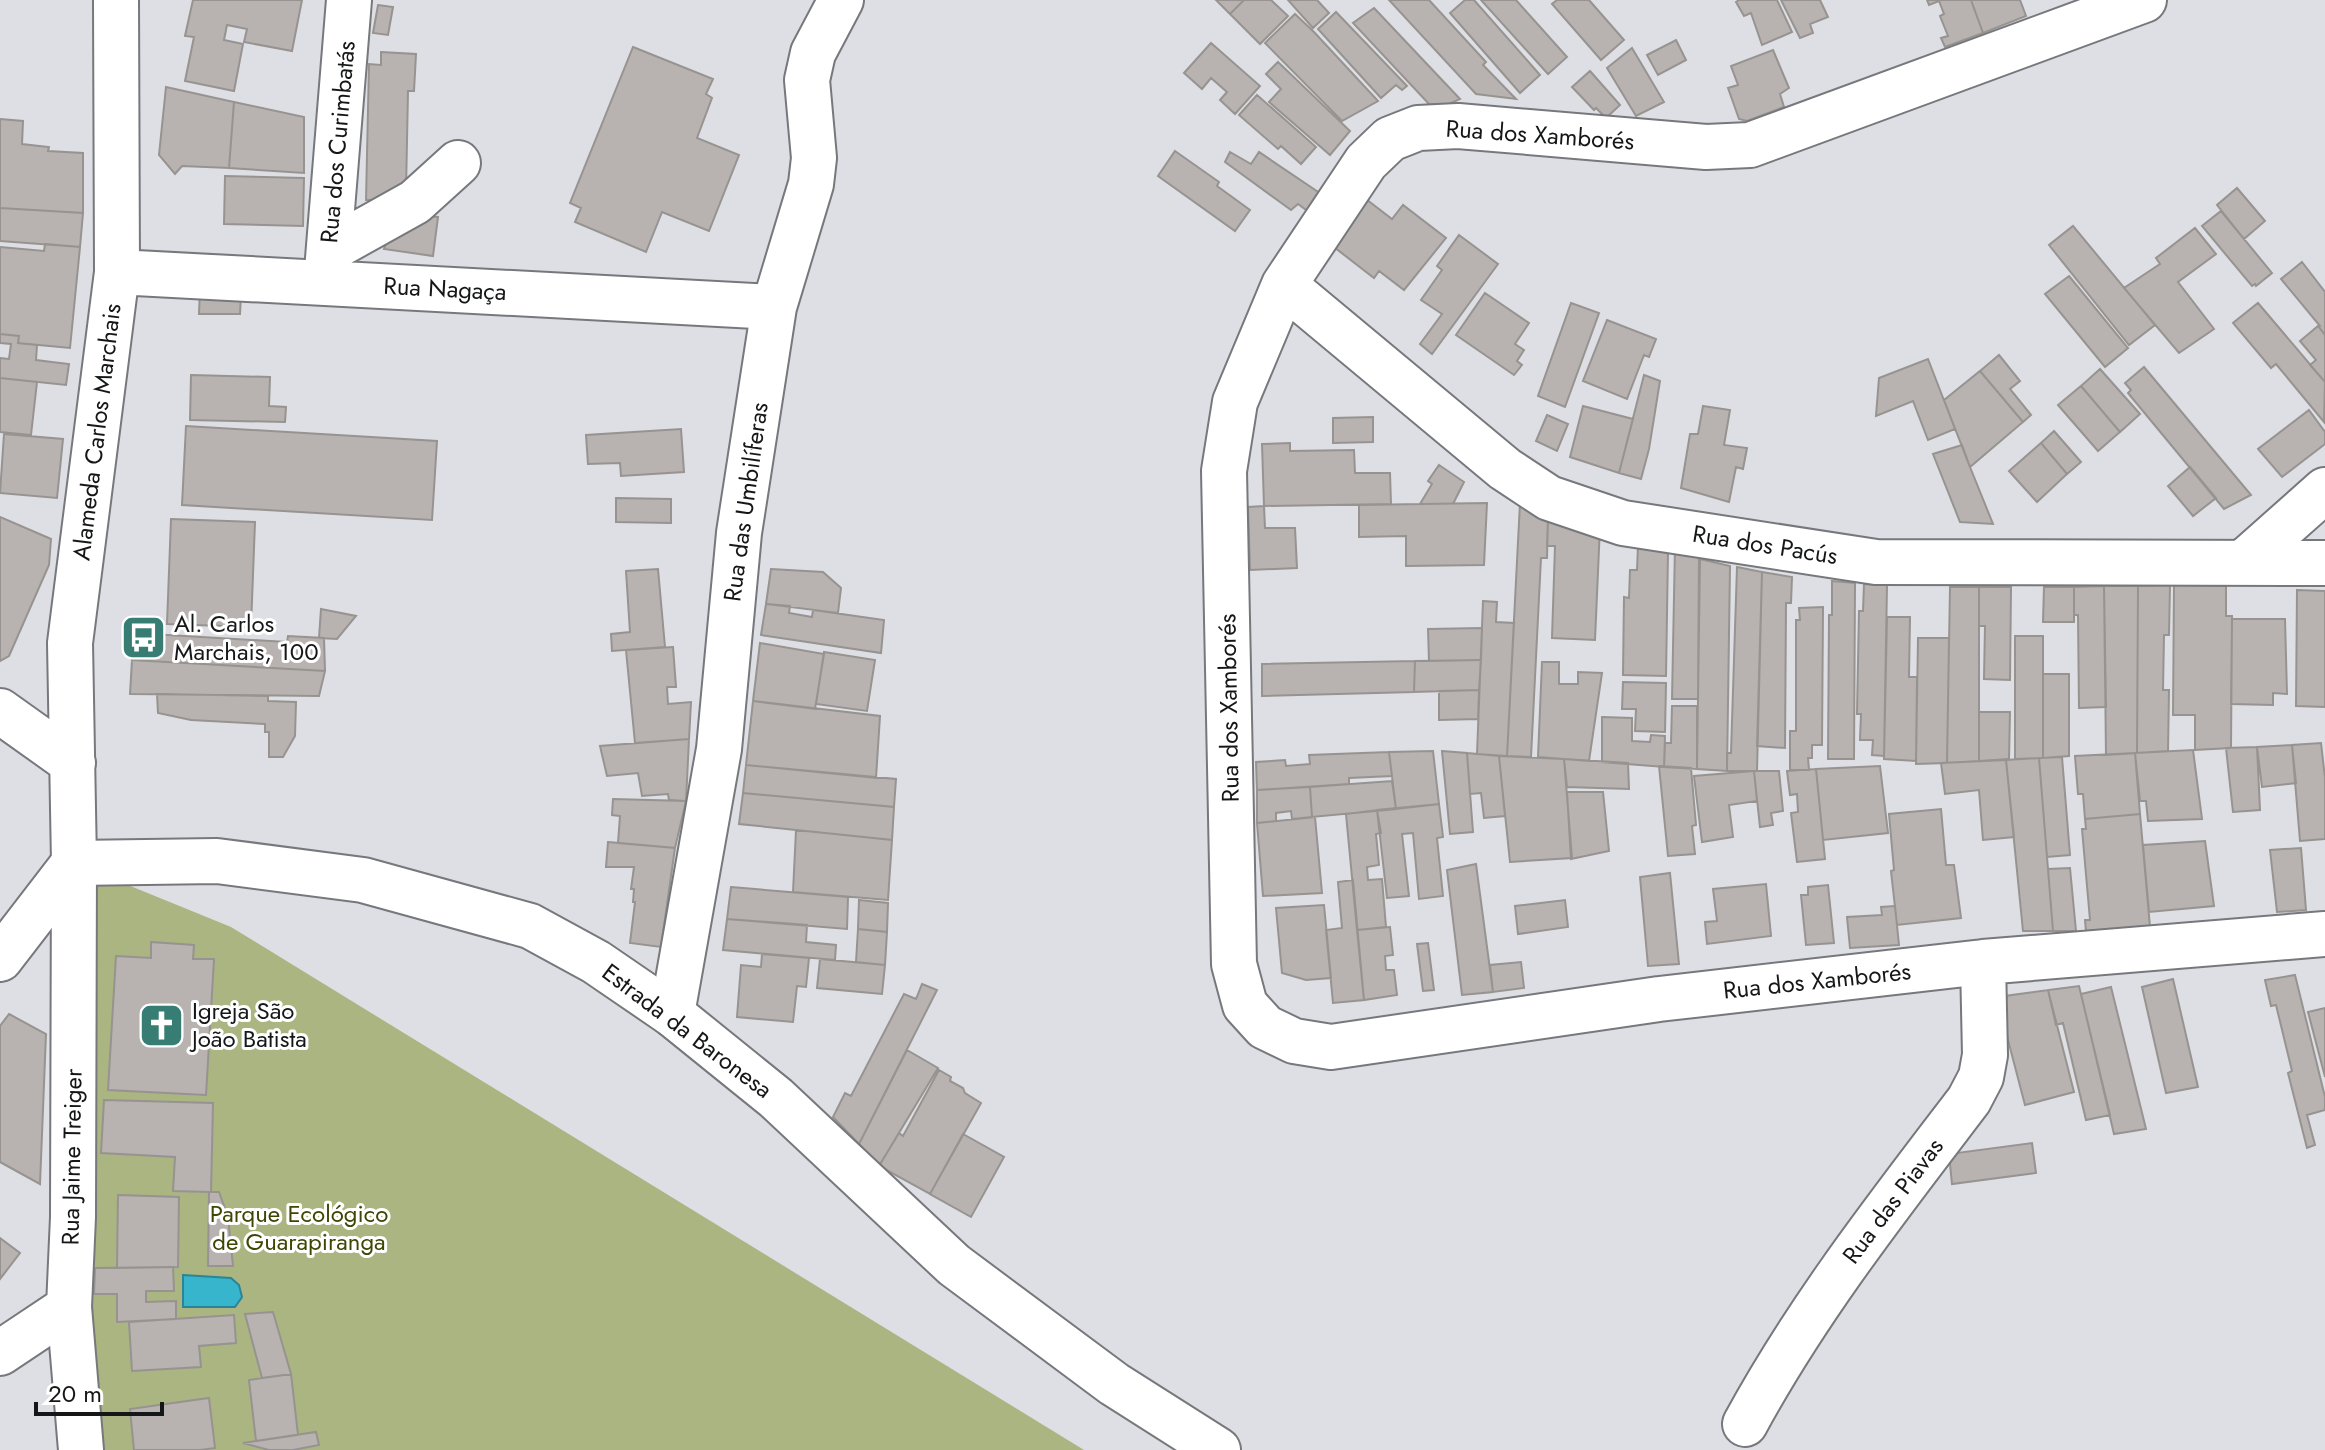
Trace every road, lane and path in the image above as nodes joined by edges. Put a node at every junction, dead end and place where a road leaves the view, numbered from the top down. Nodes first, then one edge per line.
1 (116, 0) edge
2 (349, 0) edge
3 (841, 0) edge
4 (2144, 0) edge
5 (458, 163) dead end
6 (328, 266) junction
7 (117, 272) junction
8 (1284, 285) junction
9 (774, 307) junction
10 (2325, 490) edge
11 (2244, 562) junction
12 (2325, 563) edge
13 (0, 711) edge
14 (73, 763) junction
15 (74, 863) junction
16 (2325, 934) edge
17 (0, 959) edge
18 (1983, 962) junction
19 (672, 1014) junction
20 (69, 1307) junction
21 (0, 1353) edge
22 (1745, 1424) dead end
23 (81, 1450) edge
24 (1218, 1450) edge

1 - 7 street, Alameda Carlos Marchais
2 - 6 street, Rua dos Curimbatás
3 - 9 street, Rua das Umbilíferas
4 - 8 street, Rua dos Xamborés
5 - 6 street
6 - 7 street, Rua Nagaça
6 - 9 street, Rua Nagaça
7 - 14 street, Alameda Carlos Marchais
8 - 11 street, Rua dos Pacús
8 - 18 street, Rua dos Xamborés
9 - 19 street, Rua das Umbilíferas
10 - 11 street
11 - 12 street, Rua dos Pacús
13 - 14 street
14 - 15 street, Alameda Carlos Marchais
15 - 17 street
15 - 19 street, Estrada da Baronesa
15 - 20 street, Rua Jaime Treiger
16 - 18 street, Rua dos Xamborés
18 - 22 street, Rua das Piavas
19 - 24 street, Estrada da Baronesa
20 - 21 street
20 - 23 street, Rua Jaime Treiger

